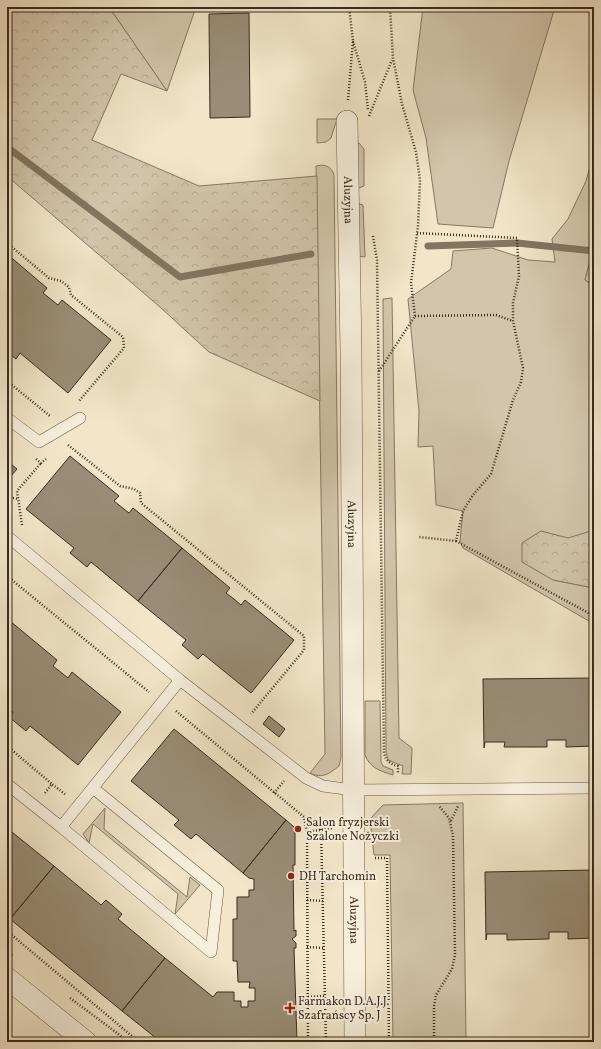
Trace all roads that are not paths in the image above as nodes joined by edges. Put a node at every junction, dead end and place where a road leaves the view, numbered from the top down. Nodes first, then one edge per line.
1 (347, 121) road end
2 (7, 418) edge
3 (80, 418) dead end
4 (7, 536) edge
5 (180, 680) junction
6 (7, 784) edge
7 (93, 788) junction
8 (594, 788) edge
9 (353, 790) junction
10 (61, 827) junction
11 (7, 978) edge
12 (86, 1042) edge
13 (355, 1042) edge

1 - 9 street, Aluzyjna
2 - 3 lane
4 - 5 lane
5 - 7 lane
5 - 9 lane
6 - 10 lane
7 - 10 lane
7 - 10 lane
8 - 9 lane
9 - 13 street, Aluzyjna
11 - 12 street

